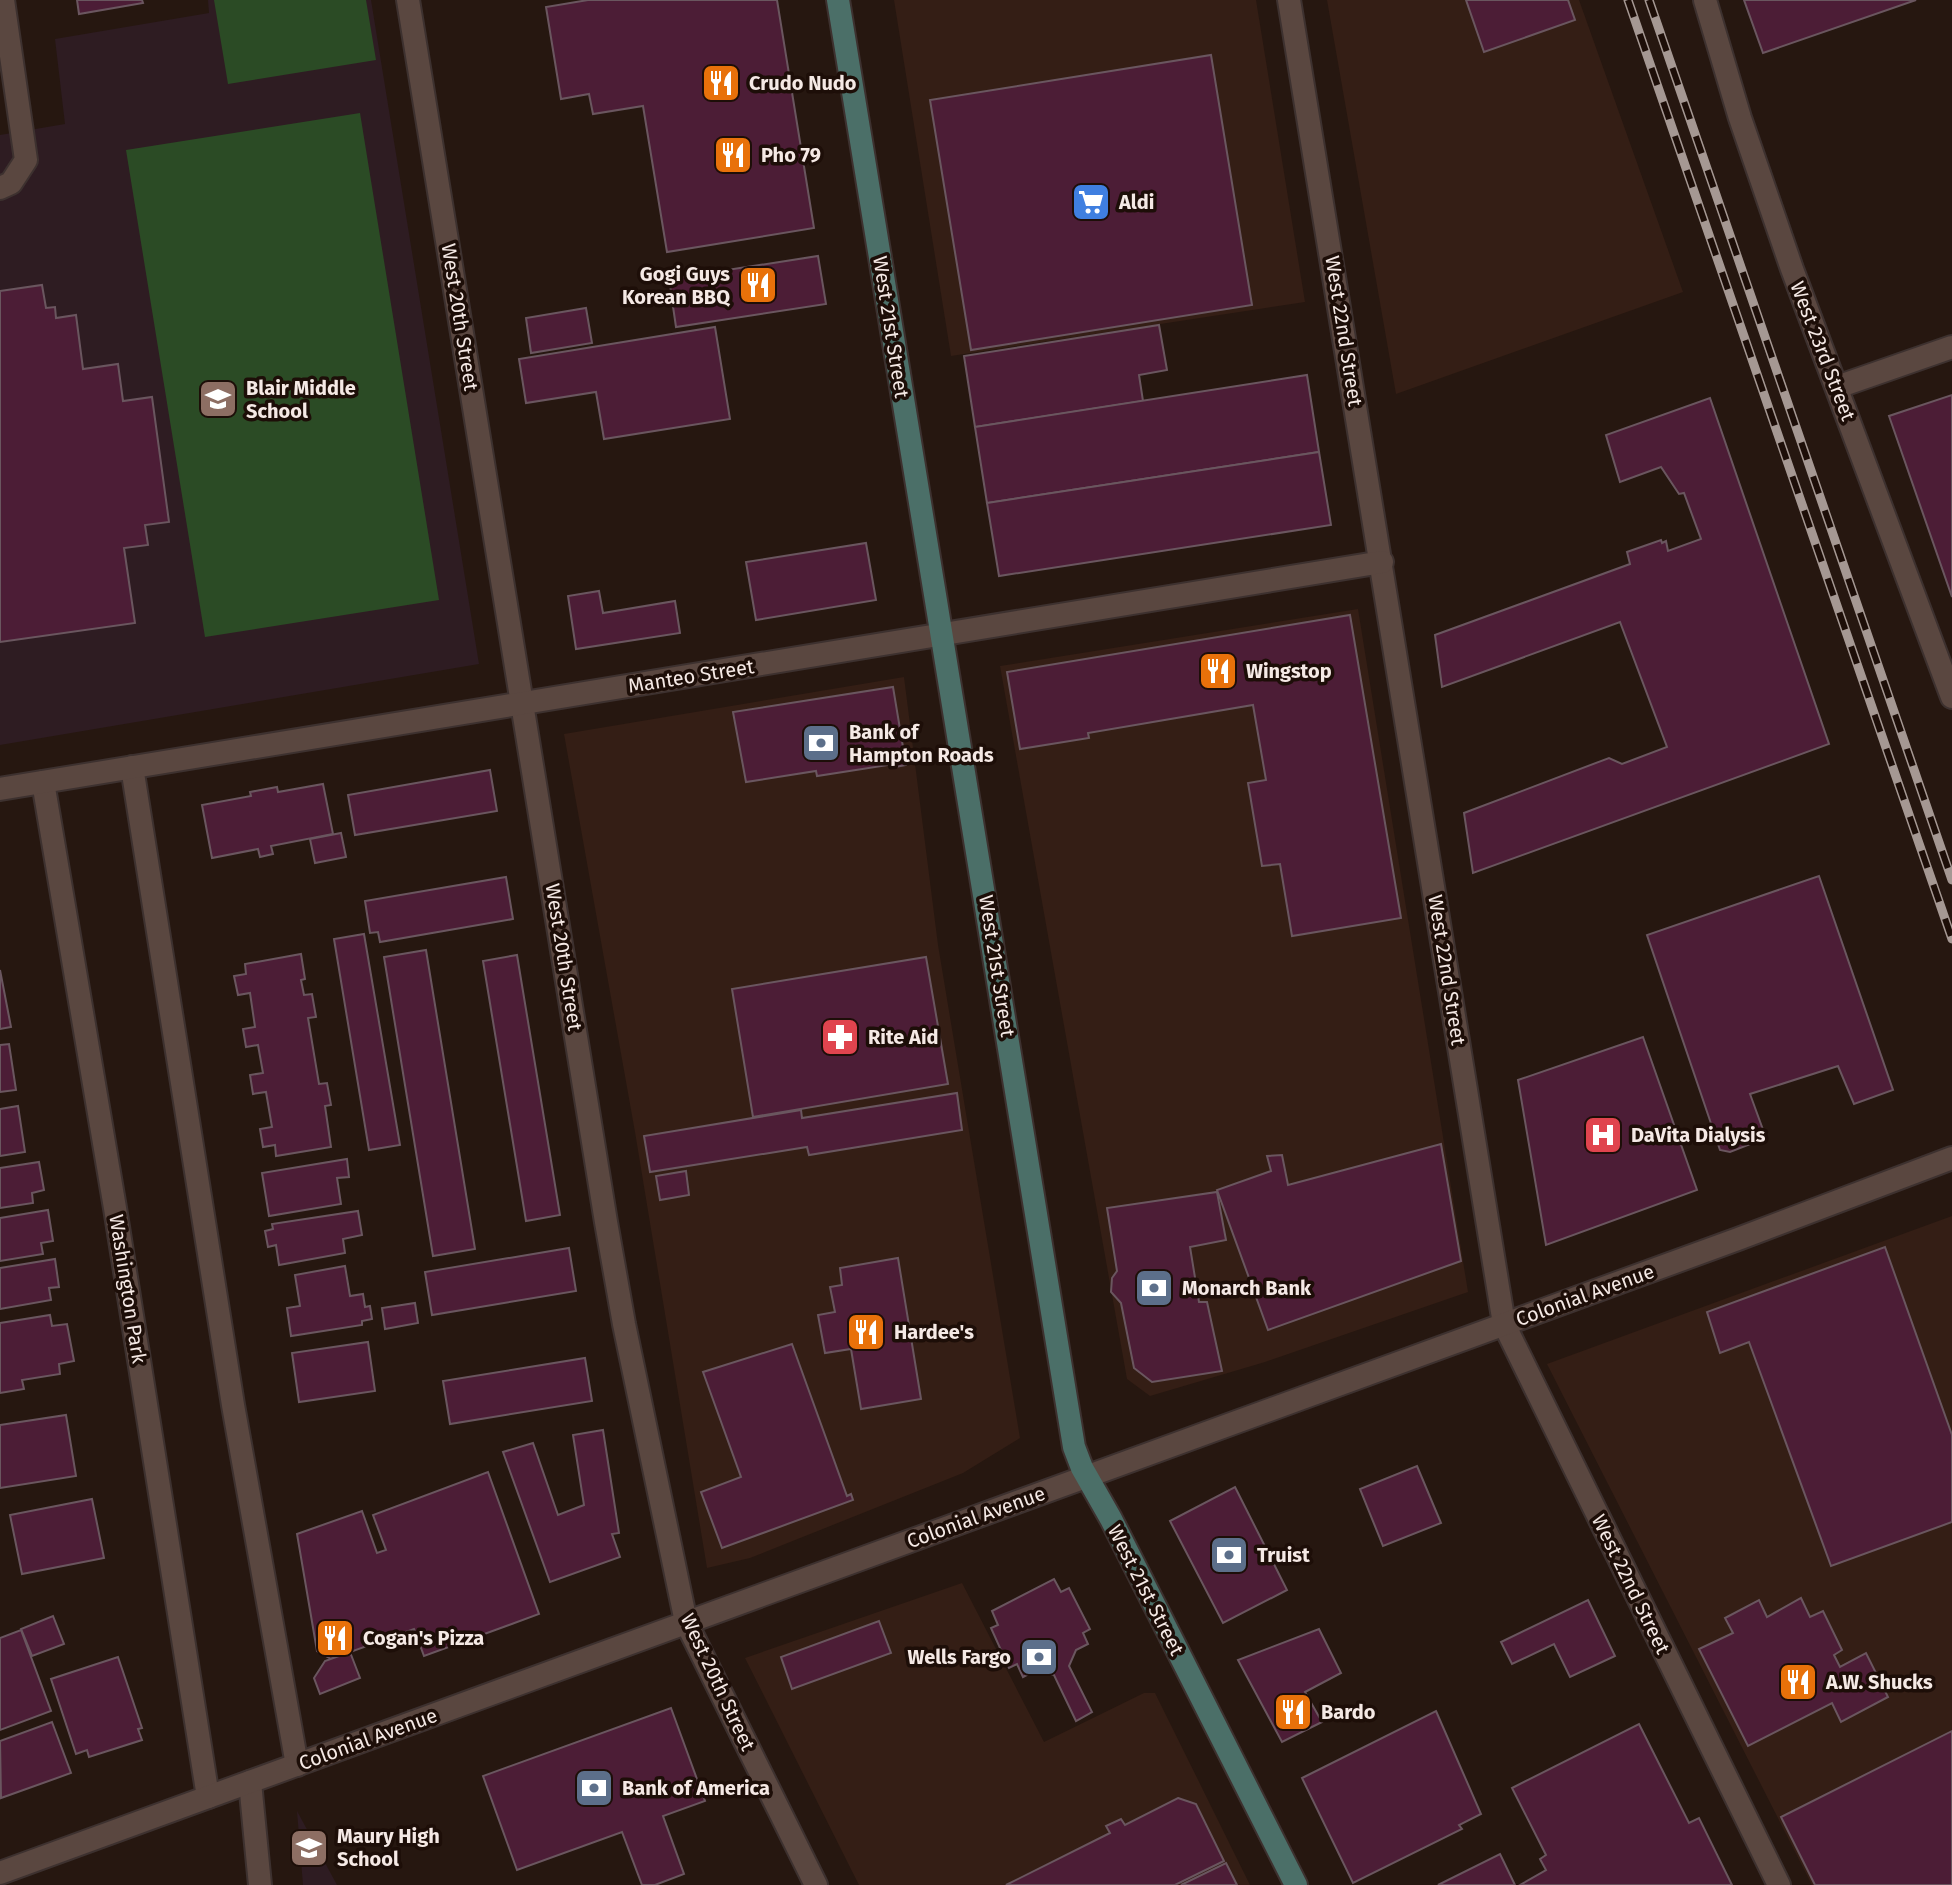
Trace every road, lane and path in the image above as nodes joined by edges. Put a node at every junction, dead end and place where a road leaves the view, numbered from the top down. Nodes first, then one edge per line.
1 (3, 0) edge
2 (408, 0) edge
3 (838, 0) edge
4 (1289, 0) edge
5 (1705, 0) edge
6 (0, 188) edge
7 (1952, 347) edge
8 (1837, 387) junction
9 (1382, 562) junction
10 (941, 635) junction
11 (1952, 697) edge
12 (524, 704) junction
13 (132, 767) junction
14 (43, 782) junction
15 (0, 789) edge
16 (1952, 1158) edge
17 (1504, 1324) junction
18 (1087, 1476) junction
19 (686, 1622) junction
20 (297, 1765) junction
21 (250, 1782) junction
22 (208, 1797) junction
23 (0, 1873) edge
24 (260, 1885) edge
25 (816, 1885) edge
26 (1296, 1885) edge
27 (1779, 1885) edge

1 - 6 street
2 - 12 street, West 20th Street
3 - 10 main road, West 21st Street
4 - 9 street, West 22nd Street
5 - 8 street, West 23rd Street
7 - 8 street
8 - 11 street, West 23rd Street
9 - 10 street, Manteo Street
9 - 17 street, West 22nd Street
10 - 12 street, Manteo Street
10 - 18 main road, West 21st Street
12 - 13 street, Manteo Street
12 - 19 street, West 20th Street
13 - 14 street, Manteo Street
13 - 20 street
14 - 15 street, Manteo Street
14 - 22 street, Washington Park
16 - 17 street, Colonial Avenue
17 - 18 street, Colonial Avenue
17 - 27 street, West 22nd Street
18 - 19 street, Colonial Avenue
18 - 26 main road, West 21st Street
19 - 20 street, Colonial Avenue
19 - 25 street, West 20th Street
20 - 21 street, Colonial Avenue
21 - 22 street, Colonial Avenue
21 - 24 street
22 - 23 street, Colonial Avenue

